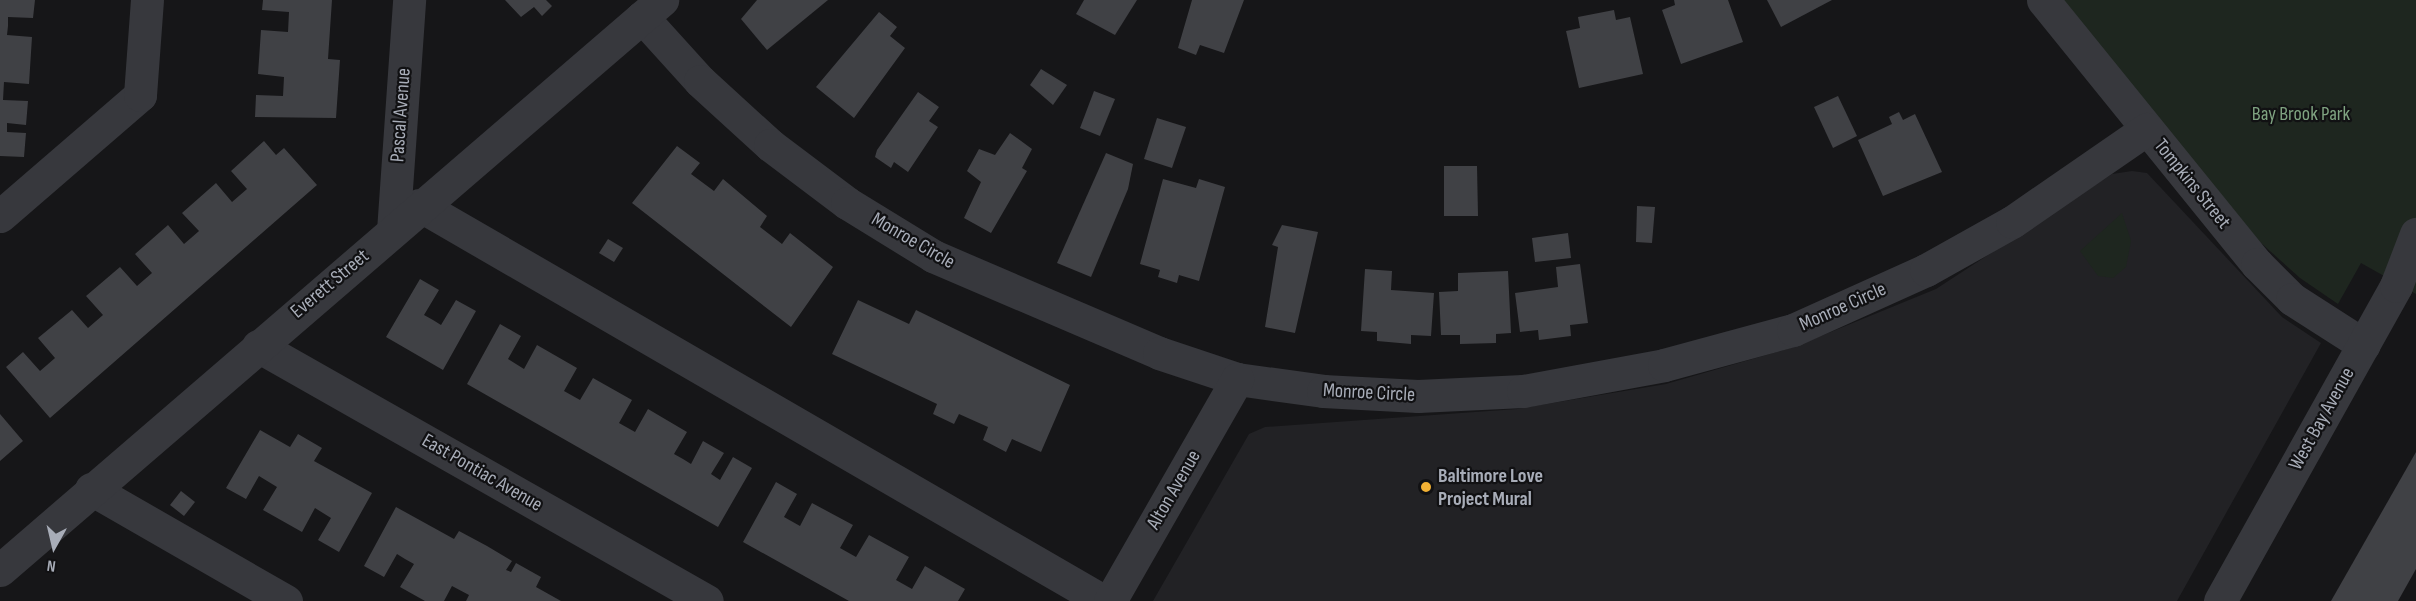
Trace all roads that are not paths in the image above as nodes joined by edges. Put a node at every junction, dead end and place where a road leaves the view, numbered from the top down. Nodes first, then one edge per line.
1 (147, 0) edge
2 (409, 0) edge
3 (2043, 0) edge
4 (652, 9) edge
5 (2147, 129) junction
6 (419, 205) junction
7 (0, 216) edge
8 (393, 231) junction
9 (2416, 234) edge
10 (2364, 345) junction
11 (258, 346) junction
12 (1237, 379) junction
13 (91, 489) junction
14 (0, 570) edge
15 (286, 601) edge
16 (707, 601) edge
17 (1103, 601) edge
18 (1110, 601) edge
19 (2220, 601) edge

1 - 7 street
2 - 8 street, Pascal Avenue
3 - 5 street, Tompkins Street
4 - 6 street, Everett Street
4 - 12 street, Monroe Circle
5 - 10 street, Tompkins Street
5 - 12 street, Monroe Circle
6 - 8 street, Everett Street
6 - 17 street
8 - 11 street, Everett Street
9 - 10 street, West Bay Avenue
10 - 19 street, West Bay Avenue
11 - 13 street, Everett Street
11 - 16 street, East Pontiac Avenue
12 - 18 street, Alton Avenue
13 - 14 street, Everett Street
13 - 15 street

